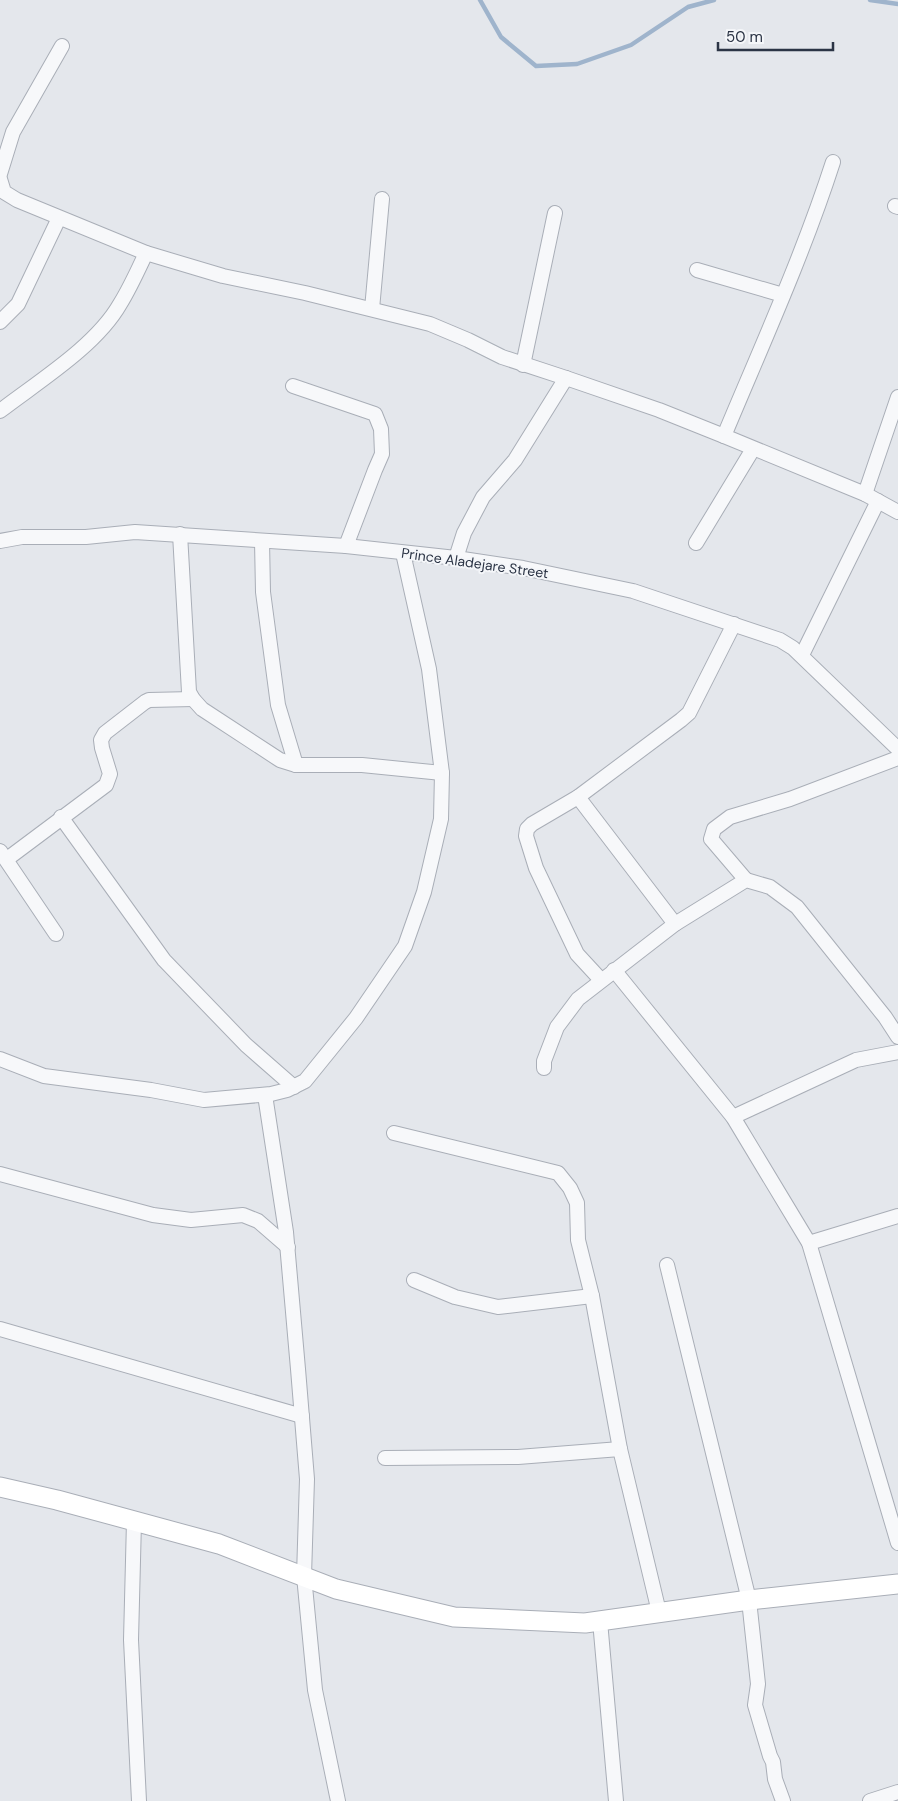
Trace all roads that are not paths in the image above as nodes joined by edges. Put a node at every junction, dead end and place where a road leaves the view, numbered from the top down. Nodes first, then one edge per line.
1 (62, 46) dead end
2 (833, 162) dead end
3 (0, 174) edge
4 (1, 190) edge
5 (382, 199) dead end
6 (555, 213) dead end
7 (59, 218) junction
8 (146, 253) junction
9 (696, 270) dead end
10 (783, 294) junction
11 (372, 309) junction
12 (0, 322) edge
13 (523, 365) junction
14 (566, 378) junction
15 (293, 386) dead end
16 (898, 397) edge
17 (0, 411) edge
18 (724, 436) junction
19 (753, 449) junction
20 (865, 494) junction
21 (878, 501) junction
22 (898, 512) edge
23 (180, 534) junction
24 (0, 541) edge
25 (262, 541) junction
26 (696, 543) dead end
27 (346, 546) junction
28 (403, 552) junction
29 (456, 558) junction
30 (734, 624) junction
31 (802, 655) junction
32 (192, 699) junction
33 (898, 749) edge
34 (898, 758) edge
35 (296, 765) junction
36 (442, 773) junction
37 (578, 797) junction
38 (61, 817) junction
39 (3, 855) edge
40 (746, 880) junction
41 (675, 924) junction
42 (56, 934) dead end
43 (614, 970) junction
44 (601, 980) junction
45 (898, 1037) edge
46 (898, 1052) edge
47 (0, 1059) edge
48 (544, 1068) dead end
49 (294, 1086) junction
50 (265, 1095) junction
51 (733, 1117) junction
52 (394, 1133) dead end
53 (0, 1174) edge
54 (898, 1216) edge
55 (809, 1243) junction
56 (288, 1247) junction
57 (667, 1265) dead end
58 (414, 1280) dead end
59 (592, 1296) junction
60 (0, 1329) edge
61 (302, 1416) junction
62 (620, 1449) junction
63 (385, 1458) dead end
64 (0, 1487) edge
65 (134, 1521) junction
66 (898, 1543) edge
67 (304, 1576) junction
68 (898, 1584) edge
69 (749, 1600) junction
70 (659, 1612) junction
71 (600, 1621) junction
72 (898, 1792) edge
73 (139, 1801) edge
74 (338, 1801) edge
75 (616, 1801) edge
76 (783, 1801) edge
77 (870, 1801) edge

1 - 3 street
2 - 10 street
4 - 7 street
5 - 11 street
6 - 13 street
7 - 8 street
7 - 12 street
8 - 11 street
8 - 17 street
9 - 10 street
10 - 18 street
11 - 13 street
13 - 14 street
14 - 18 street
14 - 29 street
15 - 27 street
16 - 20 street
18 - 19 street
19 - 20 street
19 - 26 street
20 - 21 street
21 - 22 street
21 - 31 street
23 - 24 street, Prince Aladejare Street
23 - 25 street, Prince Aladejare Street
23 - 32 street
25 - 27 street, Prince Aladejare Street
25 - 35 street
27 - 28 street, Prince Aladejare Street
28 - 29 street, Prince Aladejare Street
28 - 36 street
29 - 30 street, Prince Aladejare Street
30 - 31 street, Prince Aladejare Street
30 - 37 street
31 - 33 street, Prince Aladejare Street
32 - 35 street
32 - 38 street
34 - 40 street
35 - 36 street
36 - 49 street
37 - 41 street
37 - 44 street
38 - 39 street
38 - 49 street
39 - 42 street
40 - 41 street
40 - 45 street
41 - 43 street
43 - 44 street
43 - 51 street
44 - 48 street
46 - 51 street
47 - 50 street
49 - 50 street
50 - 56 street
51 - 55 street
52 - 59 street
53 - 56 street
54 - 55 street
55 - 66 street
56 - 61 street
57 - 69 street
58 - 59 street
59 - 62 street
60 - 61 street
61 - 67 street
62 - 63 street
62 - 70 street
64 - 65 street
65 - 67 street
65 - 73 street
67 - 71 street
67 - 74 street
68 - 69 street
69 - 70 street
69 - 76 street
70 - 71 street
71 - 75 street
72 - 77 street

